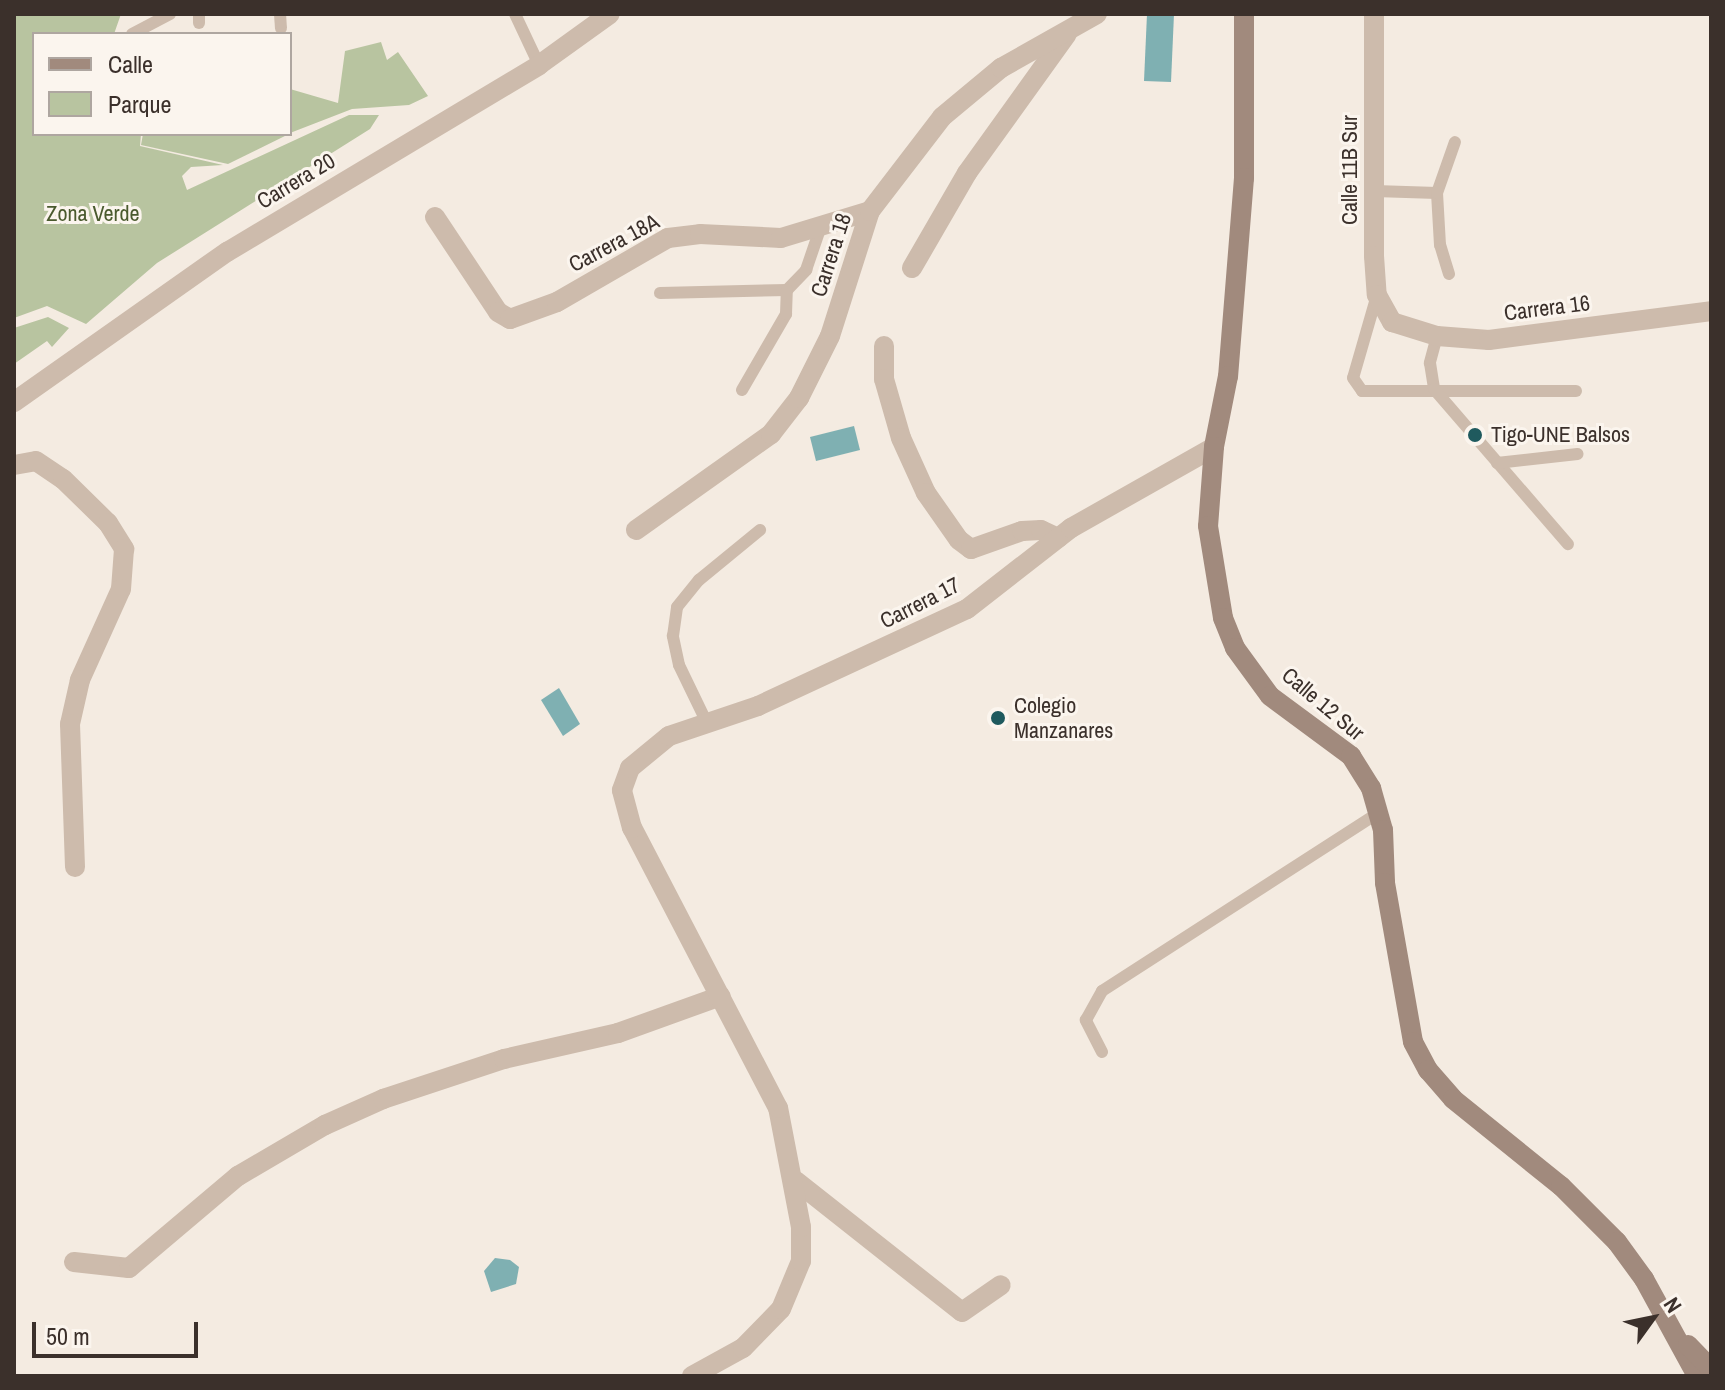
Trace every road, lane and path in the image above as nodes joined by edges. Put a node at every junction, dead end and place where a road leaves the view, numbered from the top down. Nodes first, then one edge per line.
1 (170, 14) edge
2 (280, 14) edge
3 (515, 14) edge
4 (610, 14) edge
5 (1097, 14) edge
6 (1244, 14) edge
7 (1374, 14) edge
8 (281, 28) dead end
9 (1069, 31) junction
10 (136, 32) edge
11 (539, 65) junction
12 (1455, 142) dead end
13 (1375, 191) junction
14 (1437, 193) junction
15 (870, 211) junction
16 (435, 217) dead end
17 (820, 229) junction
18 (912, 268) dead end
19 (1449, 274) dead end
20 (787, 290) junction
21 (660, 293) dead end
22 (1377, 295) junction
23 (1711, 311) edge
24 (1392, 322) joint
25 (1437, 336) junction
26 (884, 346) dead end
27 (1434, 389) junction
28 (742, 390) dead end
29 (1576, 391) dead end
30 (14, 402) edge
31 (1214, 447) junction
32 (1577, 454) dead end
33 (1497, 463) junction
34 (14, 465) edge
35 (636, 530) dead end
36 (760, 530) dead end
37 (1058, 538) junction
38 (1568, 544) dead end
39 (707, 723) junction
40 (1378, 813) junction
41 (75, 867) dead end
42 (721, 996) junction
43 (1102, 1052) dead end
44 (796, 1181) junction
45 (74, 1262) dead end
46 (1001, 1285) dead end
47 (1675, 1331) junction
48 (1711, 1369) edge
49 (692, 1376) edge
50 (1697, 1376) edge

1 - 10 lane
2 - 8 lane
3 - 11 lane
4 - 11 street, Carrera 20
5 - 9 street, Carrera 18
6 - 31 main road, Calle 12 Sur
7 - 13 street, Calle 11B Sur
9 - 15 street, Carrera 18
9 - 18 street
11 - 30 street, Carrera 20
12 - 14 lane
13 - 14 lane
13 - 22 street, Calle 11B Sur
14 - 19 lane
15 - 17 street, Carrera 18A
15 - 35 street, Carrera 18
16 - 17 street, Carrera 18A
17 - 20 lane
20 - 21 lane
20 - 28 lane
22 - 24 street, Calle 11B Sur
22 - 27 lane
23 - 25 street, Carrera 16
24 - 25 street, Carrera 16
25 - 27 lane
26 - 37 street
27 - 29 lane
27 - 33 lane
31 - 37 street, Carrera 17
31 - 40 main road, Calle 12 Sur
32 - 33 lane
33 - 38 lane
34 - 41 street
36 - 39 lane
37 - 39 street, Carrera 17
39 - 42 street, Carrera 17
40 - 43 lane
40 - 47 main road, Calle 12 Sur
42 - 44 street
42 - 45 street
44 - 46 street
44 - 49 street
47 - 48 main road, Calle 12 Sur
47 - 50 main road, Calle 12 Sur

